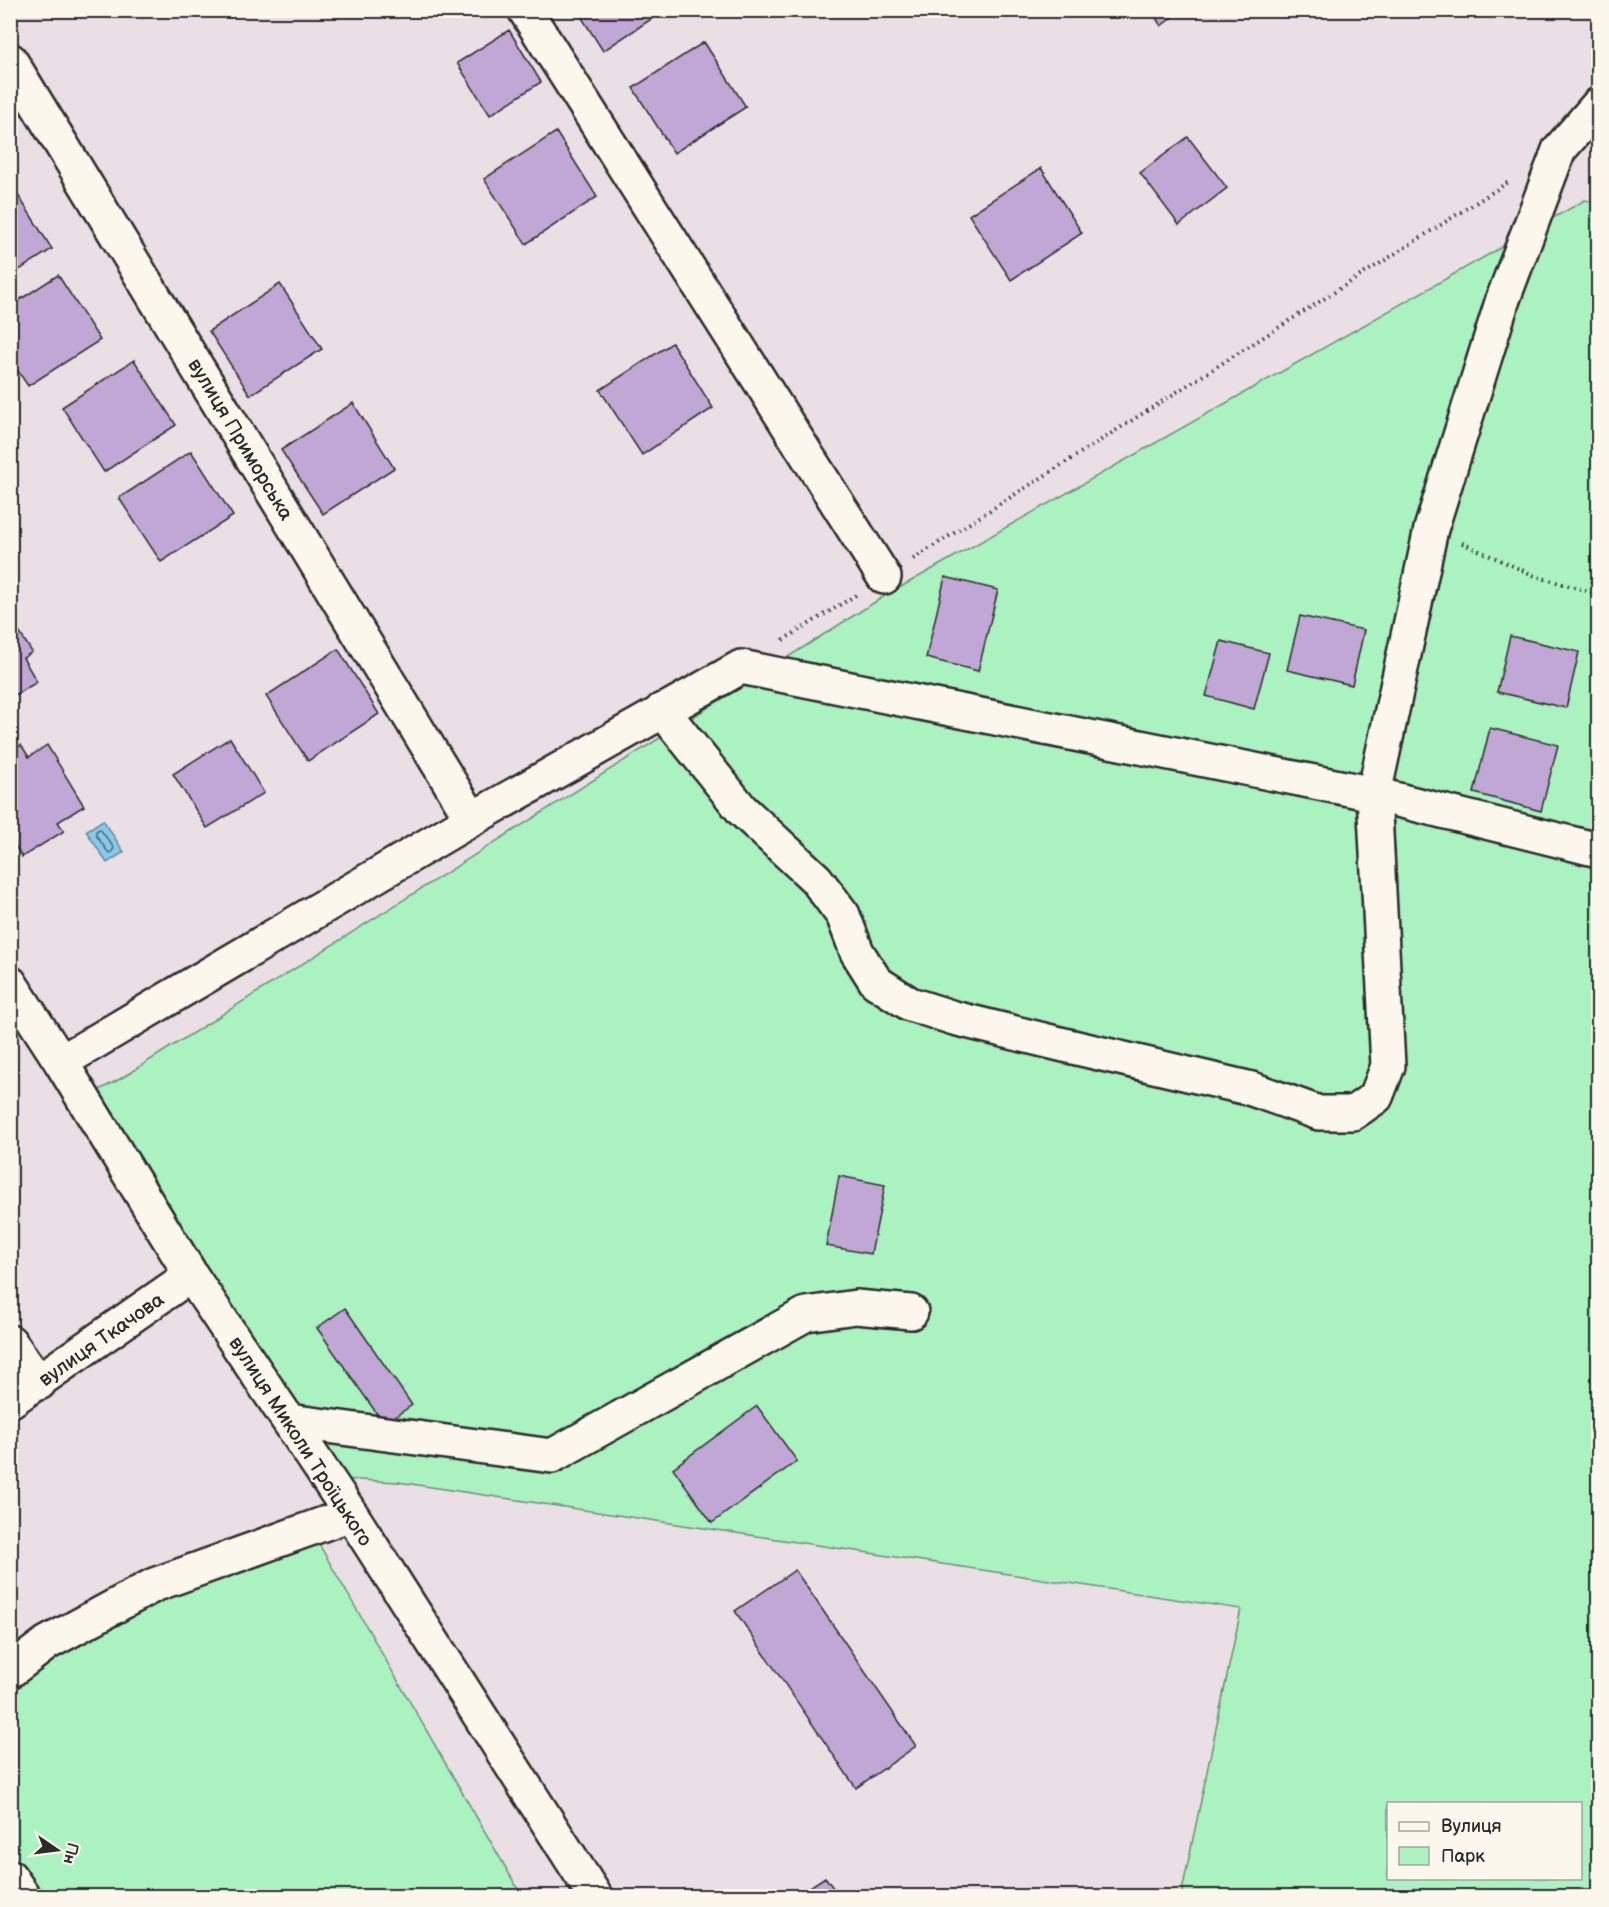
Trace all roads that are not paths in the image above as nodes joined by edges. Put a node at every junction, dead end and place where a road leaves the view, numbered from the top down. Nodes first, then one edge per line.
1 (525, 10) edge
2 (10, 60) edge
3 (1599, 105) edge
4 (884, 577) road end
5 (662, 710) junction
6 (1374, 794) junction
7 (472, 819) junction
8 (1599, 850) edge
9 (10, 982) edge
10 (61, 1062) junction
11 (191, 1275) junction
12 (911, 1312) dead end
13 (10, 1342) edge
14 (39, 1383) junction
15 (10, 1401) edge
16 (288, 1421) junction
17 (351, 1514) junction
18 (10, 1671) edge
19 (10, 1877) edge
20 (23, 1896) edge
21 (595, 1896) edge

1 - 4 street
2 - 7 street, вулиця Приморська
3 - 6 street
5 - 6 street
5 - 6 street
5 - 7 street
6 - 8 street
7 - 10 street
9 - 10 street, вулиця Миколи Троїцького
10 - 11 street, вулиця Миколи Троїцького
11 - 14 street, вулиця Ткачова
11 - 16 street, вулиця Миколи Троїцького
12 - 16 street
13 - 14 street
14 - 15 street, вулиця Ткачова
16 - 17 street, вулиця Миколи Троїцького
17 - 18 street
17 - 21 street, вулиця Миколи Троїцького
19 - 20 street

